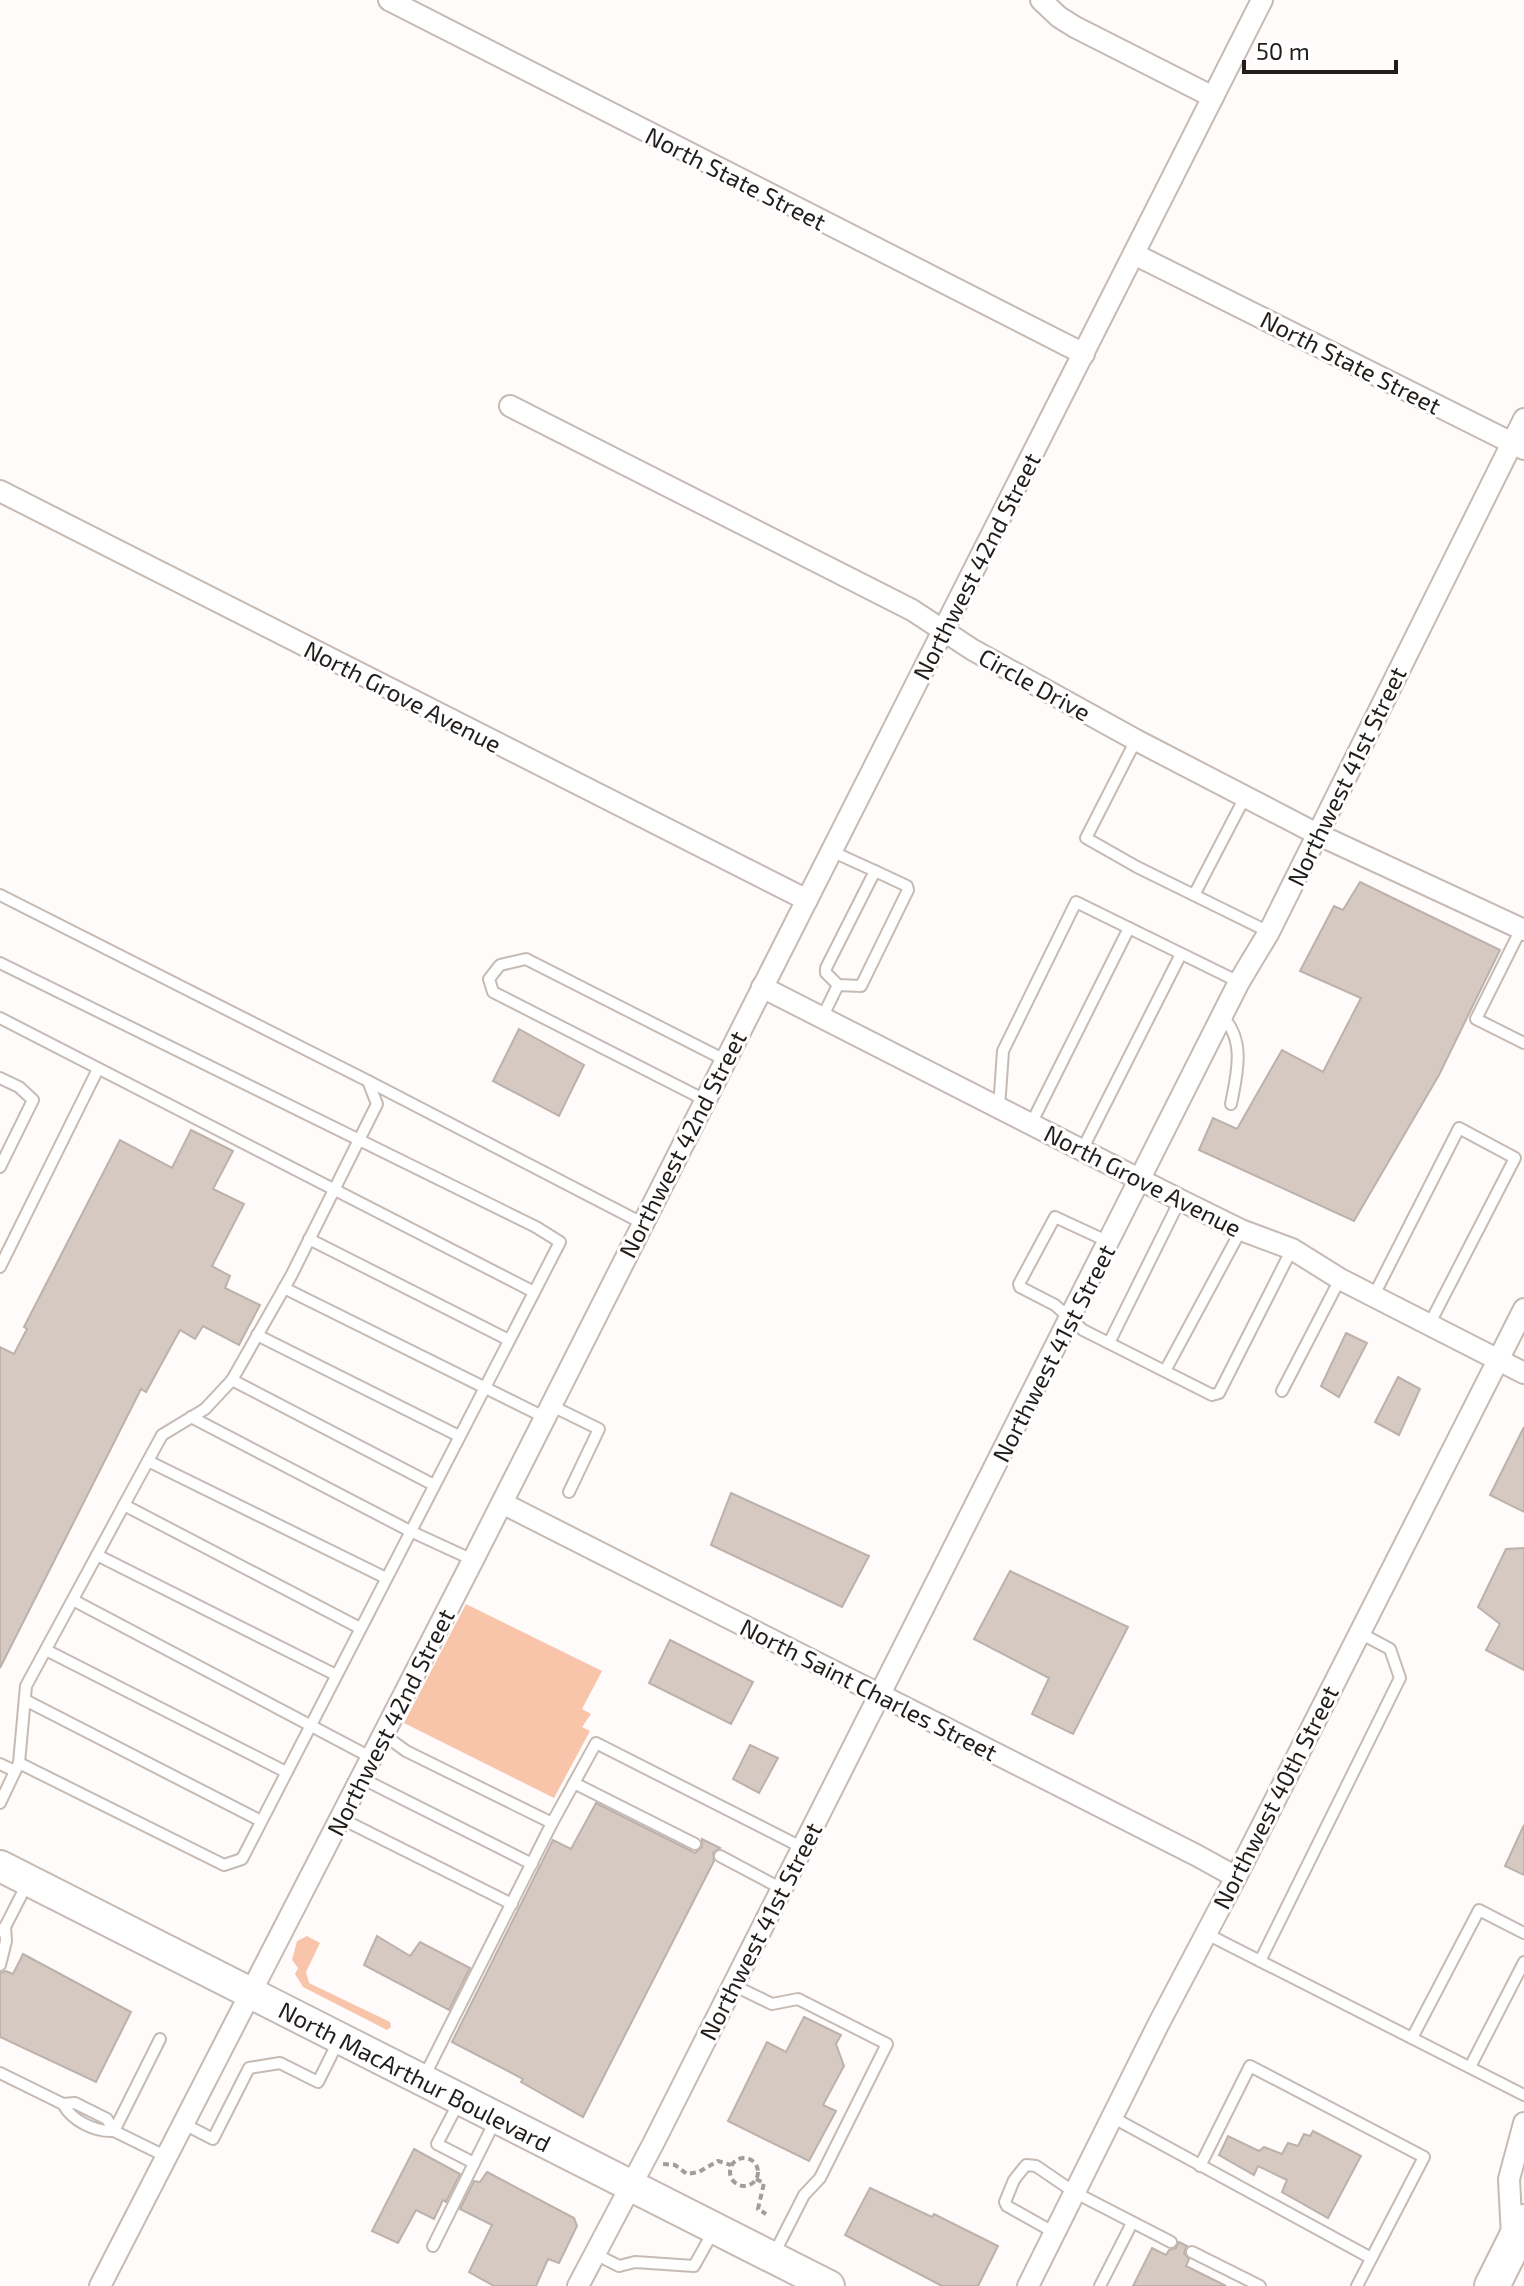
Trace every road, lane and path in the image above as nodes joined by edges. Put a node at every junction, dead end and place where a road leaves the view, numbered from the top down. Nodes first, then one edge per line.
1 (389, 0) edge
2 (1041, 0) edge
3 (1262, 0) edge
4 (1213, 97) junction
5 (1134, 254) junction
6 (1084, 354) junction
7 (510, 406) dead end
8 (1524, 419) edge
9 (1518, 446) edge
10 (0, 491) edge
11 (944, 630) junction
12 (1136, 740) junction
13 (1245, 797) junction
14 (1317, 834) junction
15 (831, 851) junction
16 (875, 871) junction
17 (0, 895) edge
18 (1194, 895) junction
19 (807, 900) junction
20 (1129, 928) junction
21 (1523, 929) edge
22 (1269, 932) junction
23 (1181, 954) junction
24 (0, 963) edge
25 (1239, 982) junction
26 (838, 985) junction
27 (762, 987) junction
28 (1222, 1016) junction
29 (0, 1018) edge
30 (822, 1018) junction
31 (1524, 1043) edge
32 (725, 1060) junction
33 (98, 1069) junction
34 (0, 1078) edge
35 (368, 1081) junction
36 (705, 1100) junction
37 (1231, 1104) dead end
38 (999, 1108) junction
39 (1031, 1124) junction
40 (359, 1140) junction
41 (1082, 1150) junction
42 (1520, 1160) edge
43 (0, 1167) edge
44 (1140, 1179) junction
45 (333, 1191) junction
46 (1180, 1200) junction
47 (642, 1223) junction
48 (1241, 1230) junction
49 (309, 1239) junction
50 (1109, 1242) junction
51 (1292, 1249) junction
52 (0, 1267) edge
53 (1340, 1279) junction
54 (284, 1288) junction
55 (534, 1292) junction
56 (1373, 1297) junction
57 (1524, 1309) edge
58 (1071, 1318) junction
59 (1429, 1325) junction
60 (257, 1335) junction
61 (509, 1340) junction
62 (1109, 1343) junction
63 (1498, 1360) junction
64 (1165, 1371) junction
65 (1524, 1373) edge
66 (232, 1380) junction
67 (485, 1387) junction
68 (1282, 1391) dead end
69 (547, 1411) junction
70 (191, 1417) junction
71 (459, 1436) junction
72 (148, 1461) junction
73 (434, 1485) junction
74 (569, 1492) dead end
75 (502, 1503) junction
76 (124, 1505) junction
77 (410, 1531) junction
78 (97, 1555) junction
79 (473, 1560) junction
80 (386, 1578) junction
81 (73, 1600) junction
82 (360, 1628) junction
83 (1360, 1633) junction
84 (46, 1650) junction
85 (336, 1675) junction
86 (880, 1695) junction
87 (25, 1700) junction
88 (310, 1727) junction
89 (384, 1735) junction
90 (372, 1758) junction
91 (0, 1764) edge
92 (17, 1767) junction
93 (286, 1772) junction
94 (361, 1778) junction
95 (574, 1783) junction
96 (0, 1803) edge
97 (340, 1818) junction
98 (261, 1821) junction
99 (552, 1823) junction
100 (695, 1844) dead end
101 (803, 1848) junction
102 (720, 1856) dead end
103 (532, 1864) junction
104 (0, 1866) edge
105 (1236, 1877) junction
106 (28, 1881) junction
107 (782, 1889) junction
108 (512, 1904) junction
109 (2, 1929) edge
110 (1205, 1933) junction
111 (1524, 1933) edge
112 (1260, 1961) junction
113 (1524, 1962) edge
114 (0, 1965) edge
115 (733, 1985) junction
116 (251, 1993) junction
117 (341, 2037) junction
118 (1412, 2038) junction
119 (160, 2039) dead end
120 (1470, 2067) junction
121 (0, 2073) edge
122 (423, 2079) junction
123 (1524, 2095) edge
124 (461, 2099) junction
125 (497, 2117) junction
126 (1112, 2117) junction
127 (1524, 2123) edge
128 (184, 2124) junction
129 (114, 2131) junction
130 (167, 2157) junction
131 (474, 2163) junction
132 (663, 2164) dead end
133 (731, 2165) junction
134 (1200, 2166) junction
135 (756, 2179) junction
136 (630, 2187) junction
137 (1074, 2192) junction
138 (766, 2214) dead end
139 (1132, 2223) junction
140 (715, 2229) junction
141 (1055, 2233) junction
142 (1518, 2233) edge
143 (1171, 2242) dead end
144 (433, 2246) dead end
145 (1192, 2252) dead end
146 (595, 2254) junction
147 (773, 2258) junction
148 (1371, 2258) junction
149 (100, 2286) edge
150 (578, 2286) edge
151 (829, 2286) edge
152 (1028, 2286) edge
153 (1100, 2286) edge
154 (1260, 2286) edge
155 (1357, 2286) edge
156 (1492, 2286) edge

1 - 6 street, North State Street
2 - 4 street
3 - 4 street, Northwest 42nd Street
4 - 5 street, Northwest 42nd Street
5 - 6 street, Northwest 42nd Street
5 - 9 street, North State Street
6 - 11 street, Northwest 42nd Street
7 - 11 street, Circle Drive
8 - 9 street, Northwest 41st Street
9 - 14 street, Northwest 41st Street
10 - 19 street, North Grove Avenue
11 - 12 street, Circle Drive
11 - 15 street, Northwest 42nd Street
12 - 13 street, Circle Drive
12 - 18 lane
13 - 14 street, Circle Drive
13 - 18 lane
14 - 21 street, Circle Drive
14 - 22 street, Northwest 41st Street
15 - 16 lane
15 - 19 street, Northwest 42nd Street
16 - 26 lane
16 - 26 lane
17 - 35 lane
18 - 22 lane
19 - 27 street, Northwest 42nd Street
20 - 23 lane
20 - 38 lane
20 - 39 lane
21 - 31 lane
22 - 25 street, Northwest 41st Street
23 - 25 lane
23 - 41 lane
24 - 40 lane
25 - 28 street, Northwest 41st Street
26 - 30 lane
27 - 30 street, North Grove Avenue
27 - 32 street, Northwest 42nd Street
28 - 37 lane
28 - 44 street, Northwest 41st Street
29 - 33 lane
30 - 38 street, North Grove Avenue
32 - 36 street, Northwest 42nd Street
32 - 36 lane
33 - 45 lane
33 - 52 lane
34 - 43 lane
35 - 40 lane
35 - 47 lane
36 - 47 street, Northwest 42nd Street
38 - 39 street, North Grove Avenue
39 - 41 street, North Grove Avenue
40 - 45 lane
40 - 55 lane
41 - 44 street, North Grove Avenue
42 - 56 lane
42 - 59 lane
44 - 46 street, North Grove Avenue
44 - 50 street, Northwest 41st Street
45 - 49 lane
45 - 55 lane
46 - 48 street, North Grove Avenue
46 - 62 lane
47 - 69 street, Northwest 42nd Street
48 - 51 street, North Grove Avenue
48 - 64 lane
49 - 54 lane
49 - 61 lane
50 - 58 street, Northwest 41st Street
50 - 58 lane
51 - 53 street, North Grove Avenue
51 - 64 lane
53 - 56 street, North Grove Avenue
53 - 68 lane
54 - 60 lane
54 - 67 lane
55 - 61 lane
56 - 59 street, North Grove Avenue
57 - 63 street, Northwest 40th Street
58 - 62 lane
58 - 86 street, Northwest 41st Street
59 - 63 street, North Grove Avenue
60 - 66 lane
60 - 71 lane
61 - 67 lane
62 - 64 lane
63 - 65 street, North Grove Avenue
63 - 83 street, Northwest 40th Street
66 - 70 lane
66 - 73 lane
67 - 69 lane
67 - 71 lane
69 - 74 lane
69 - 75 street, Northwest 42nd Street
70 - 72 lane
70 - 77 lane
71 - 73 lane
72 - 76 lane
72 - 80 lane
73 - 77 lane
75 - 79 street, Northwest 42nd Street
75 - 86 street, North Saint Charles Street
76 - 78 lane
76 - 82 lane
77 - 79 lane
77 - 80 lane
78 - 81 lane
78 - 85 lane
79 - 89 street, Northwest 42nd Street
80 - 82 lane
81 - 84 lane
81 - 88 lane
82 - 85 lane
83 - 105 street, Northwest 40th Street
83 - 112 lane
84 - 87 lane
84 - 93 lane
85 - 88 lane
86 - 101 street, Northwest 41st Street
86 - 105 street, North Saint Charles Street
87 - 92 lane
87 - 98 lane
88 - 90 lane
88 - 93 lane
89 - 90 street, Northwest 42nd Street
89 - 99 lane
90 - 94 street, Northwest 42nd Street
91 - 92 lane
92 - 96 lane
92 - 98 lane
93 - 98 lane
94 - 97 street, Northwest 42nd Street
94 - 103 lane
95 - 99 lane
95 - 100 lane
95 - 101 lane
97 - 108 lane
97 - 116 street, Northwest 42nd Street
99 - 103 lane
101 - 107 street, Northwest 41st Street
102 - 107 lane
103 - 108 lane
104 - 106 main road, North MacArthur Boulevard
105 - 110 street, Northwest 40th Street
106 - 109 lane
106 - 116 main road, North MacArthur Boulevard
107 - 115 street, Northwest 41st Street
108 - 122 lane
109 - 114 lane
110 - 112 lane
110 - 126 street, Northwest 40th Street
111 - 118 lane
112 - 118 lane
113 - 120 lane
115 - 136 street, Northwest 41st Street
115 - 147 lane
116 - 117 main road, North MacArthur Boulevard
116 - 128 street, Northwest 42nd Street
117 - 122 main road, North MacArthur Boulevard
117 - 128 lane
118 - 120 lane
119 - 129 lane
120 - 123 lane
121 - 129 lane
122 - 124 main road, North MacArthur Boulevard
124 - 125 main road, North MacArthur Boulevard
124 - 131 lane
125 - 131 lane
125 - 136 main road, North MacArthur Boulevard
126 - 134 lane
126 - 137 street, Northwest 40th Street
127 - 142 street
128 - 130 street, Northwest 42nd Street
129 - 130 lane
130 - 149 street, Northwest 42nd Street
131 - 144 lane
132 - 133 path
133 - 135 path
133 - 135 path
134 - 148 lane
134 - 148 lane
135 - 138 path
136 - 140 main road, North MacArthur Boulevard
136 - 146 street, Northwest 41st Street
137 - 139 lane
137 - 141 street, Northwest 40th Street
137 - 141 lane
139 - 143 lane
139 - 153 lane
140 - 146 lane
140 - 147 main road, North MacArthur Boulevard
141 - 152 street, Northwest 40th Street
142 - 156 highway
145 - 154 lane
146 - 150 street, Northwest 41st Street
147 - 151 main road, North MacArthur Boulevard
148 - 155 lane

